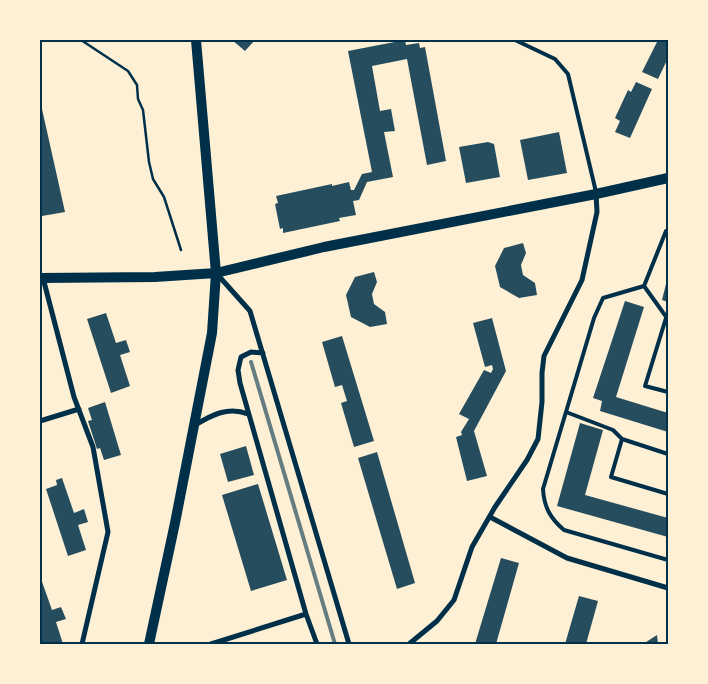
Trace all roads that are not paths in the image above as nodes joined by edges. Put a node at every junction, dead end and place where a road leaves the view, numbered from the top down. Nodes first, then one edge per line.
1 (196, 40) edge
2 (515, 40) edge
3 (668, 178) edge
4 (596, 194) junction
5 (668, 230) edge
6 (216, 273) junction
7 (41, 278) edge
8 (644, 286) junction
9 (667, 318) edge
10 (263, 353) junction
11 (668, 392) edge
12 (79, 409) junction
13 (566, 412) junction
14 (248, 414) junction
15 (40, 421) edge
16 (194, 425) junction
17 (622, 439) junction
18 (668, 454) edge
19 (668, 494) edge
20 (490, 517) junction
21 (668, 560) edge
22 (668, 588) edge
23 (306, 614) junction
24 (82, 644) edge
25 (149, 644) edge
26 (211, 644) edge
27 (317, 644) edge
28 (349, 644) edge
29 (409, 644) edge

1 - 6 main road
2 - 4 lane
3 - 4 main road
4 - 6 main road
4 - 20 street
5 - 8 lane
6 - 7 main road
6 - 10 street
6 - 16 main road
7 - 12 street
8 - 9 lane
8 - 13 lane
9 - 11 lane
10 - 14 street
10 - 28 street
12 - 15 street
12 - 24 street
13 - 17 lane
13 - 21 lane
14 - 16 street
14 - 23 street
16 - 25 main road
17 - 18 lane
17 - 19 lane
20 - 22 street
20 - 29 street
23 - 26 street
23 - 27 street

